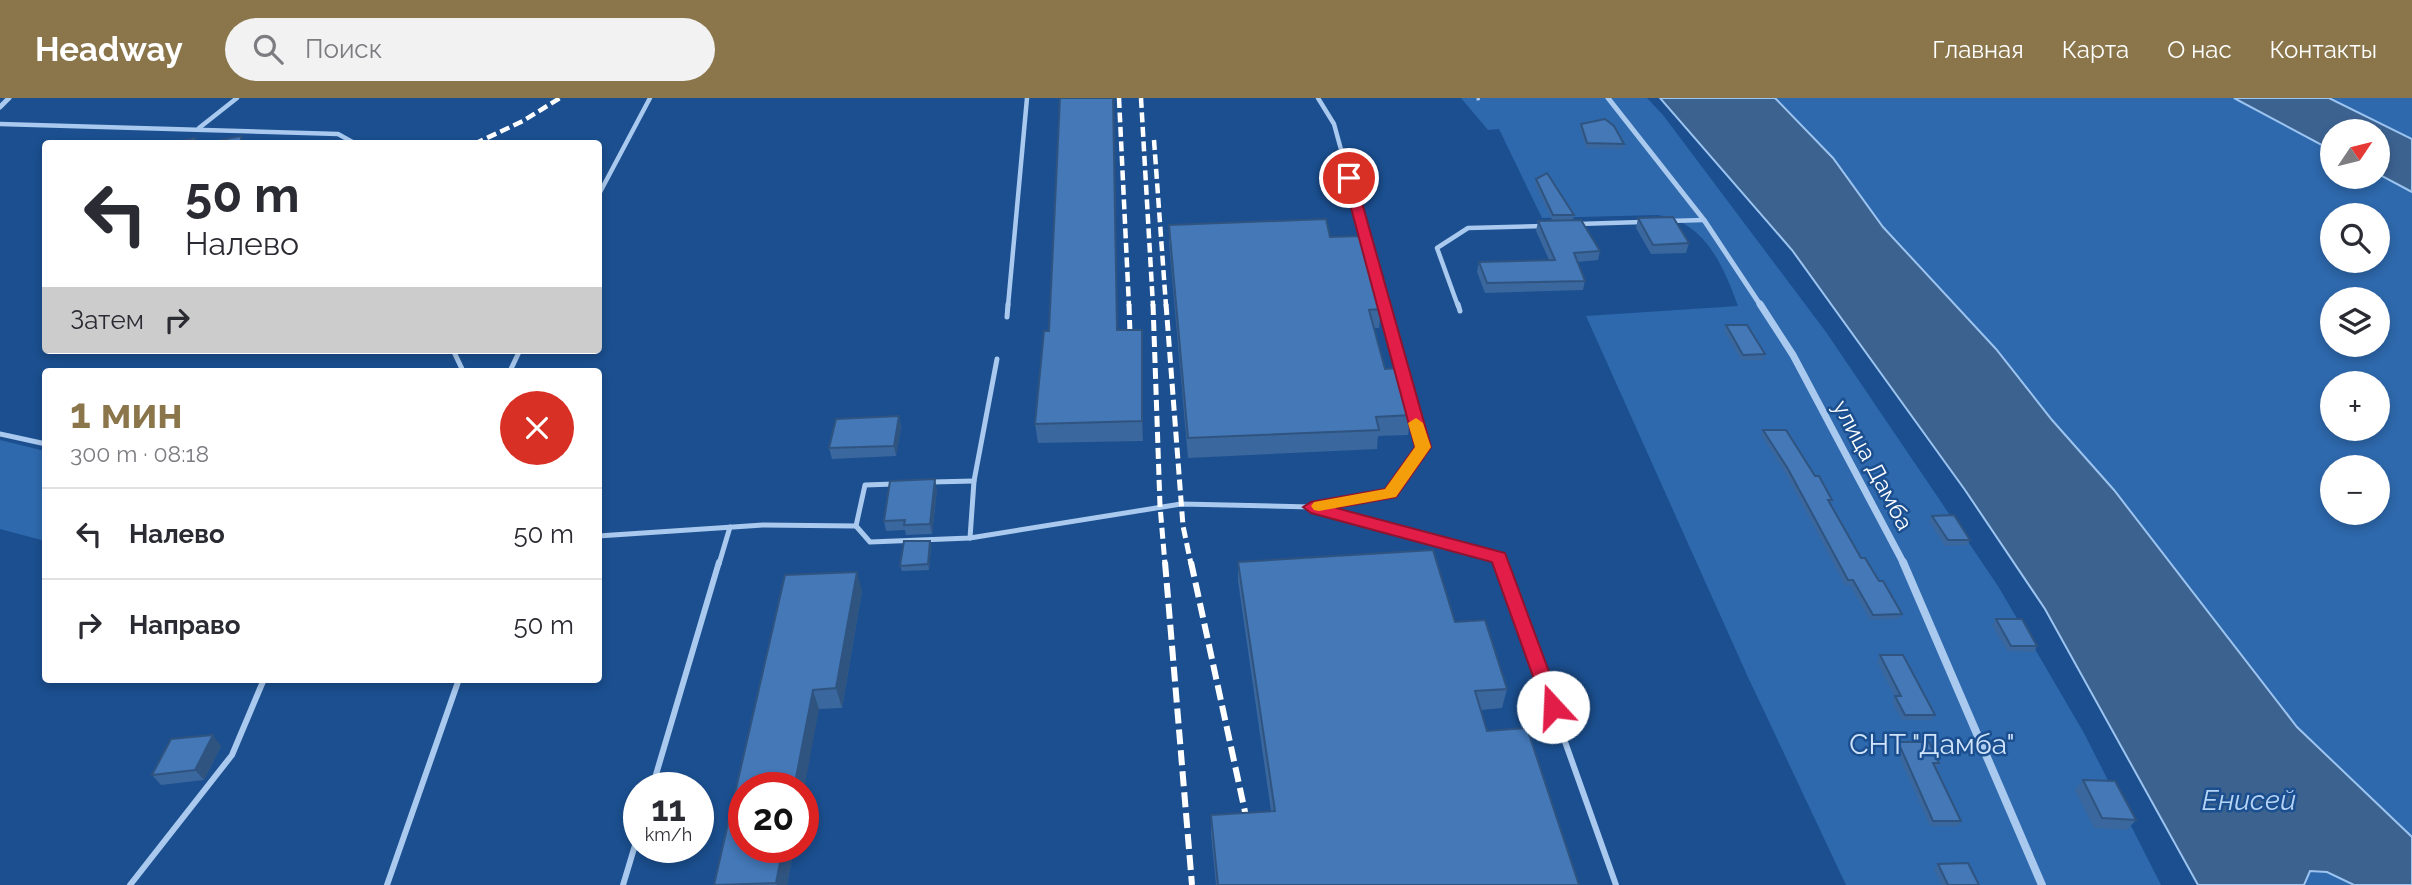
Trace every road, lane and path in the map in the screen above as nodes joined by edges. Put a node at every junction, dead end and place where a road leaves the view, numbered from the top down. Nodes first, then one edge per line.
1 (9, 98) edge
2 (237, 98) edge
3 (650, 98) edge
4 (1027, 98) edge
5 (1318, 98) edge
6 (1478, 98) edge
7 (1608, 98) edge
8 (1479, 103) dead end
9 (0, 107) edge
10 (0, 124) edge
11 (199, 128) junction
12 (348, 140) edge
13 (602, 188) edge
14 (1704, 220) junction
15 (1666, 221) edge
16 (1653, 222) edge
17 (1573, 225) edge
18 (1547, 226) edge
19 (1460, 310) dead end
20 (1007, 317) dead end
21 (997, 359) dead end
22 (0, 434) edge
23 (42, 443) edge
24 (974, 481) junction
25 (906, 483) edge
26 (919, 483) edge
27 (1311, 507) junction
28 (856, 526) junction
29 (730, 527) junction
30 (602, 536) edge
31 (970, 538) junction
32 (262, 683) edge
33 (458, 683) edge
34 (657, 772) edge
35 (630, 863) edge
36 (130, 885) edge
37 (387, 885) edge
38 (623, 885) edge
39 (1616, 885) edge
40 (2042, 885) edge

1 - 9 street
2 - 11 lane
3 - 13 lane
4 - 20 lane
5 - 27 lane
6 - 8 path
7 - 14 street, улица Дамба
10 - 11 lane
11 - 12 lane
14 - 15 lane
14 - 40 street, улица Дамба
16 - 17 lane
18 - 19 lane
21 - 24 lane
22 - 23 lane
24 - 26 lane
24 - 31 lane
25 - 28 lane
27 - 31 lane
27 - 39 lane
28 - 29 lane
28 - 31 lane
29 - 30 lane
29 - 34 lane
32 - 36 lane
33 - 37 lane
35 - 38 lane

